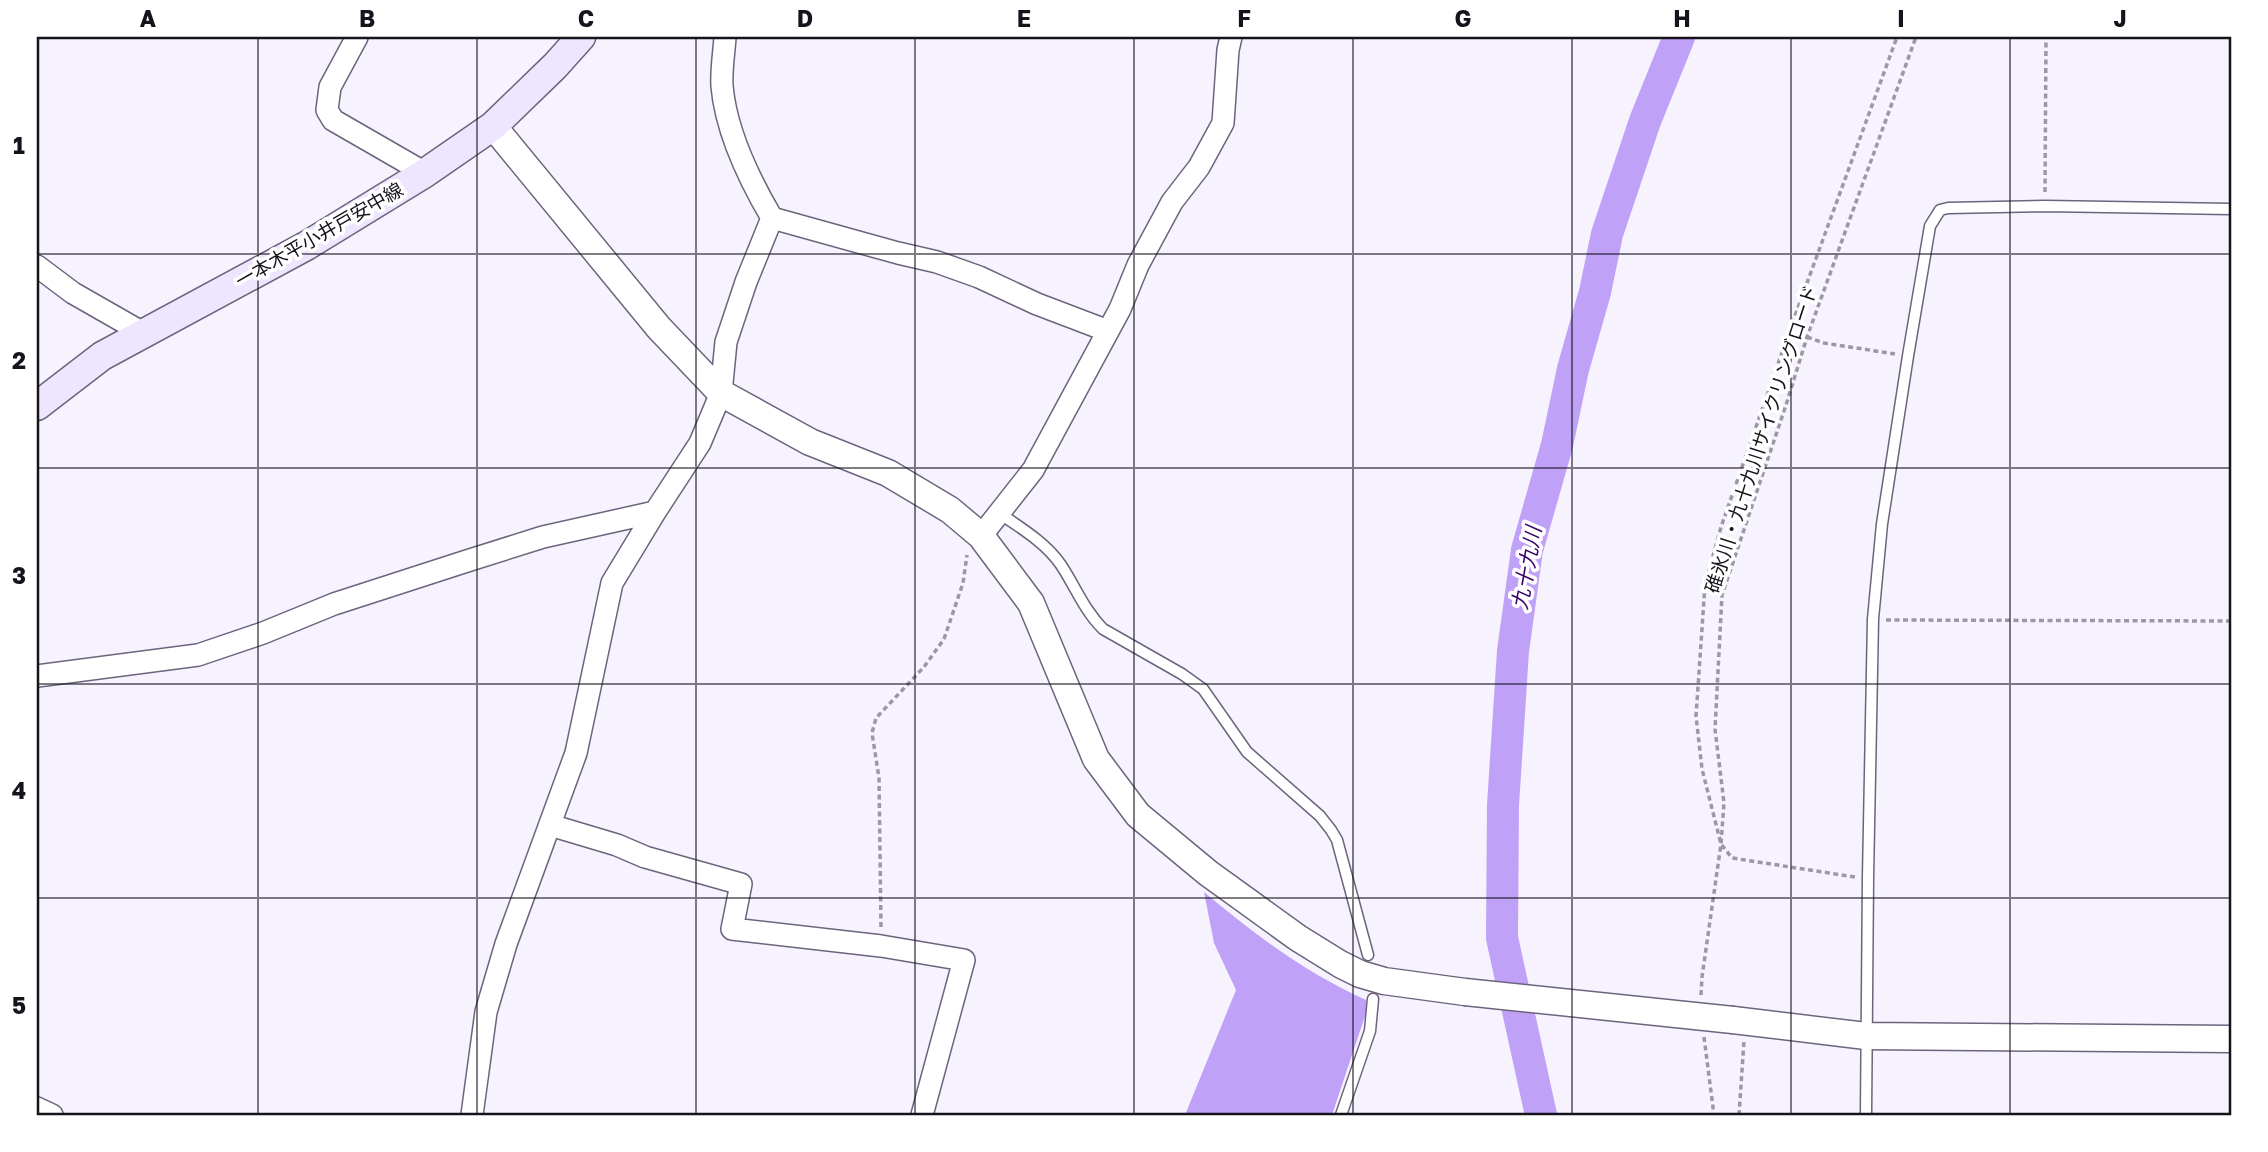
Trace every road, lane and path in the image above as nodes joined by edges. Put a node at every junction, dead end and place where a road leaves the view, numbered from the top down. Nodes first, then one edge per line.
1 (357, 37) edge
2 (580, 37) edge
3 (724, 37) edge
4 (1231, 37) edge
5 (1897, 37) edge
6 (1916, 37) edge
7 (2046, 37) edge
8 (493, 126) junction
9 (425, 173) junction
10 (2045, 206) junction
11 (2231, 209) edge
12 (772, 218) junction
13 (37, 267) edge
14 (1108, 331) junction
15 (143, 334) junction
16 (1807, 337) junction
17 (1908, 356) junction
18 (721, 393) junction
19 (37, 406) edge
20 (655, 512) junction
21 (999, 513) junction
22 (981, 536) junction
23 (1874, 620) junction
24 (2231, 621) edge
25 (37, 676) edge
26 (550, 825) junction
27 (1721, 844) junction
28 (1868, 878) junction
29 (881, 946) junction
30 (1368, 955) dead end
31 (1373, 999) dead end
32 (1701, 1002) dead end
33 (1739, 1027) junction
34 (1703, 1029) dead end
35 (1866, 1036) junction
36 (2231, 1038) edge
37 (37, 1108) edge
38 (52, 1115) edge
39 (472, 1115) edge
40 (922, 1115) edge
41 (1341, 1115) edge
42 (1714, 1115) edge
43 (1739, 1115) edge
44 (1866, 1115) edge

1 - 9 street
2 - 8 main road, 一本木平小井戸安中線
3 - 12 street
4 - 14 street
5 - 27 path
6 - 16 path, 碓氷川・九十九川サイクリングロード
7 - 10 path
8 - 9 main road, 一本木平小井戸安中線
8 - 18 street
9 - 15 main road, 一本木平小井戸安中線
10 - 11 lane
10 - 17 lane
12 - 14 street
12 - 18 street
13 - 15 street
14 - 21 street
15 - 19 main road, 一本木平小井戸安中線
16 - 17 path
16 - 27 path, 碓氷川・九十九川サイクリングロード
17 - 23 lane
18 - 20 street
18 - 22 street
20 - 25 street
20 - 26 street
21 - 22 street
21 - 30 lane
22 - 29 path
22 - 33 street, bridge
23 - 24 path
23 - 28 lane
26 - 29 street
26 - 39 street
27 - 28 path
27 - 32 path, 碓氷川・九十九川サイクリングロード
28 - 35 lane
29 - 40 street
31 - 41 lane
33 - 35 street
33 - 43 path
34 - 42 path
35 - 36 street
35 - 44 lane
37 - 38 street

